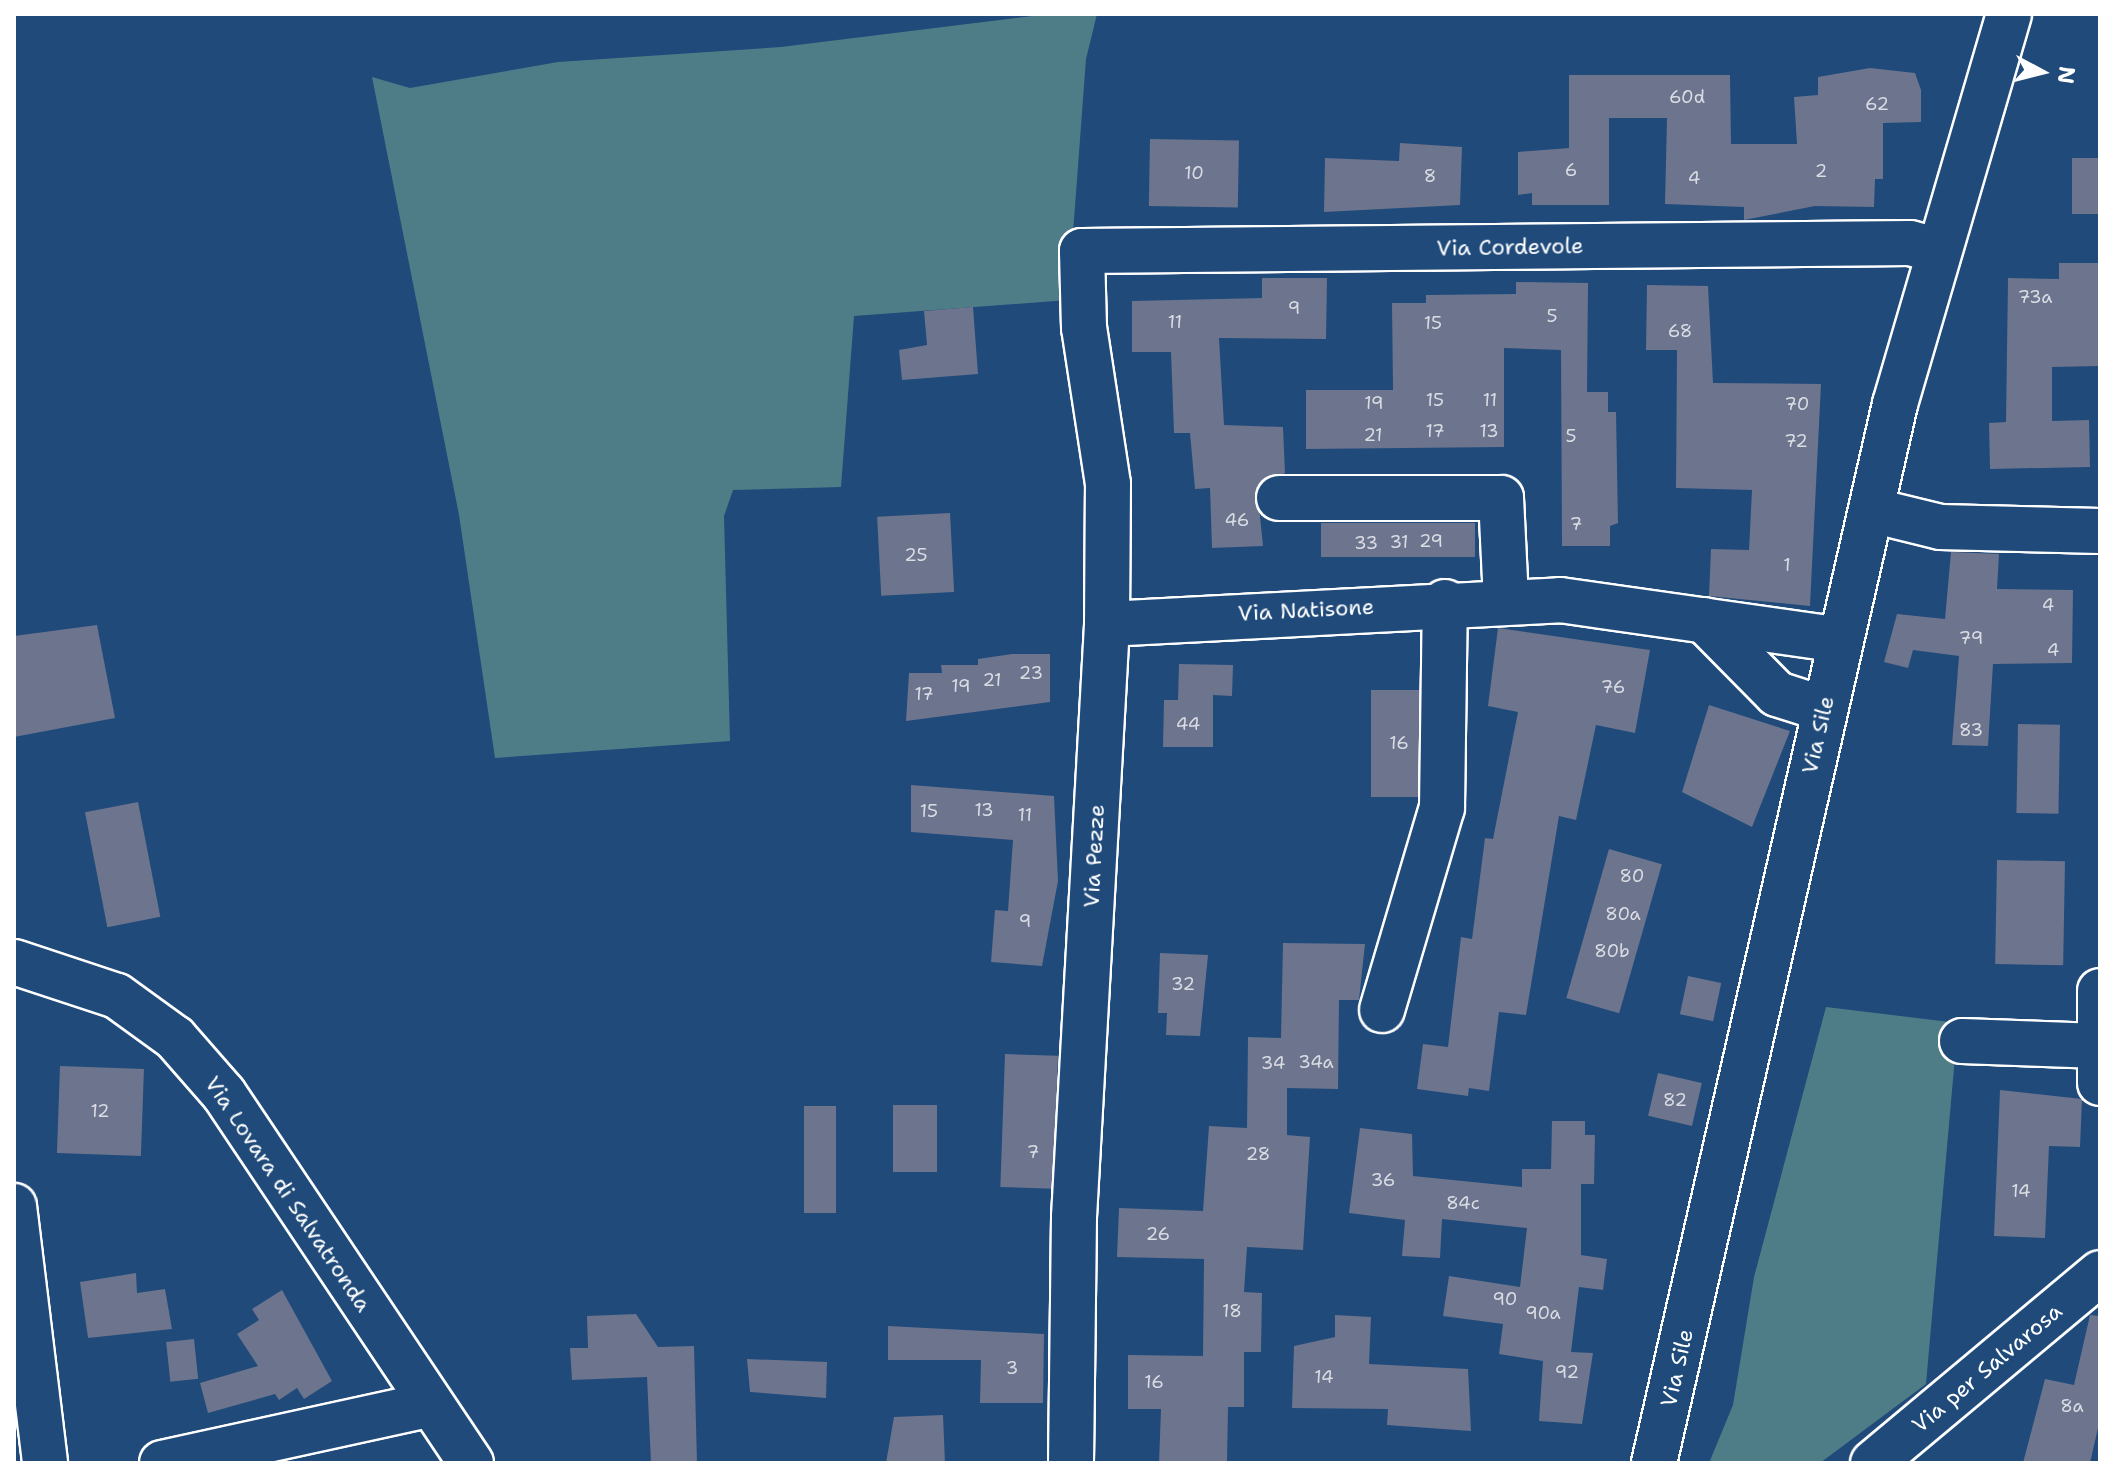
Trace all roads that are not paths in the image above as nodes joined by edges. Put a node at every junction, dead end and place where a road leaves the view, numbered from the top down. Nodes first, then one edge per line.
1 (2009, 14) edge
2 (1937, 250) junction
3 (1082, 251) joint
4 (1279, 498) dead end
5 (1871, 510) junction
6 (2100, 531) edge
7 (1506, 600) junction
8 (1445, 602) junction
9 (1704, 620) junction
10 (1107, 624) junction
11 (1840, 640) junction
12 (1824, 709) junction
13 (14, 962) edge
14 (2100, 991) edge
15 (1382, 1010) dead end
16 (1962, 1041) dead end
17 (2099, 1046) edge
18 (2100, 1083) edge
19 (14, 1206) edge
20 (2100, 1273) edge
21 (429, 1405) junction
22 (45, 1463) edge
23 (162, 1463) edge
24 (471, 1463) edge
25 (1071, 1463) edge
26 (1654, 1463) edge
27 (1873, 1463) edge

1 - 2 street, Via Sile
2 - 3 street, Via Cordevole
2 - 5 street, Via Sile
3 - 10 street, Via Pezze
4 - 7 street
5 - 6 street
5 - 11 street, Via Sile
7 - 8 street, Via Natisone
7 - 9 street, Via Natisone
8 - 10 street, Via Natisone
8 - 15 street
9 - 11 street, Via Natisone
9 - 12 street
10 - 25 street, Via Pezze
11 - 12 street, Via Sile
12 - 26 street, Via Sile
13 - 21 street, Via Lovara di Salvatronda
14 - 17 street
16 - 17 street
17 - 18 street
19 - 22 street
20 - 27 street, Via per Salvarosa
21 - 23 street
21 - 24 street, Via Lovara di Salvatronda

